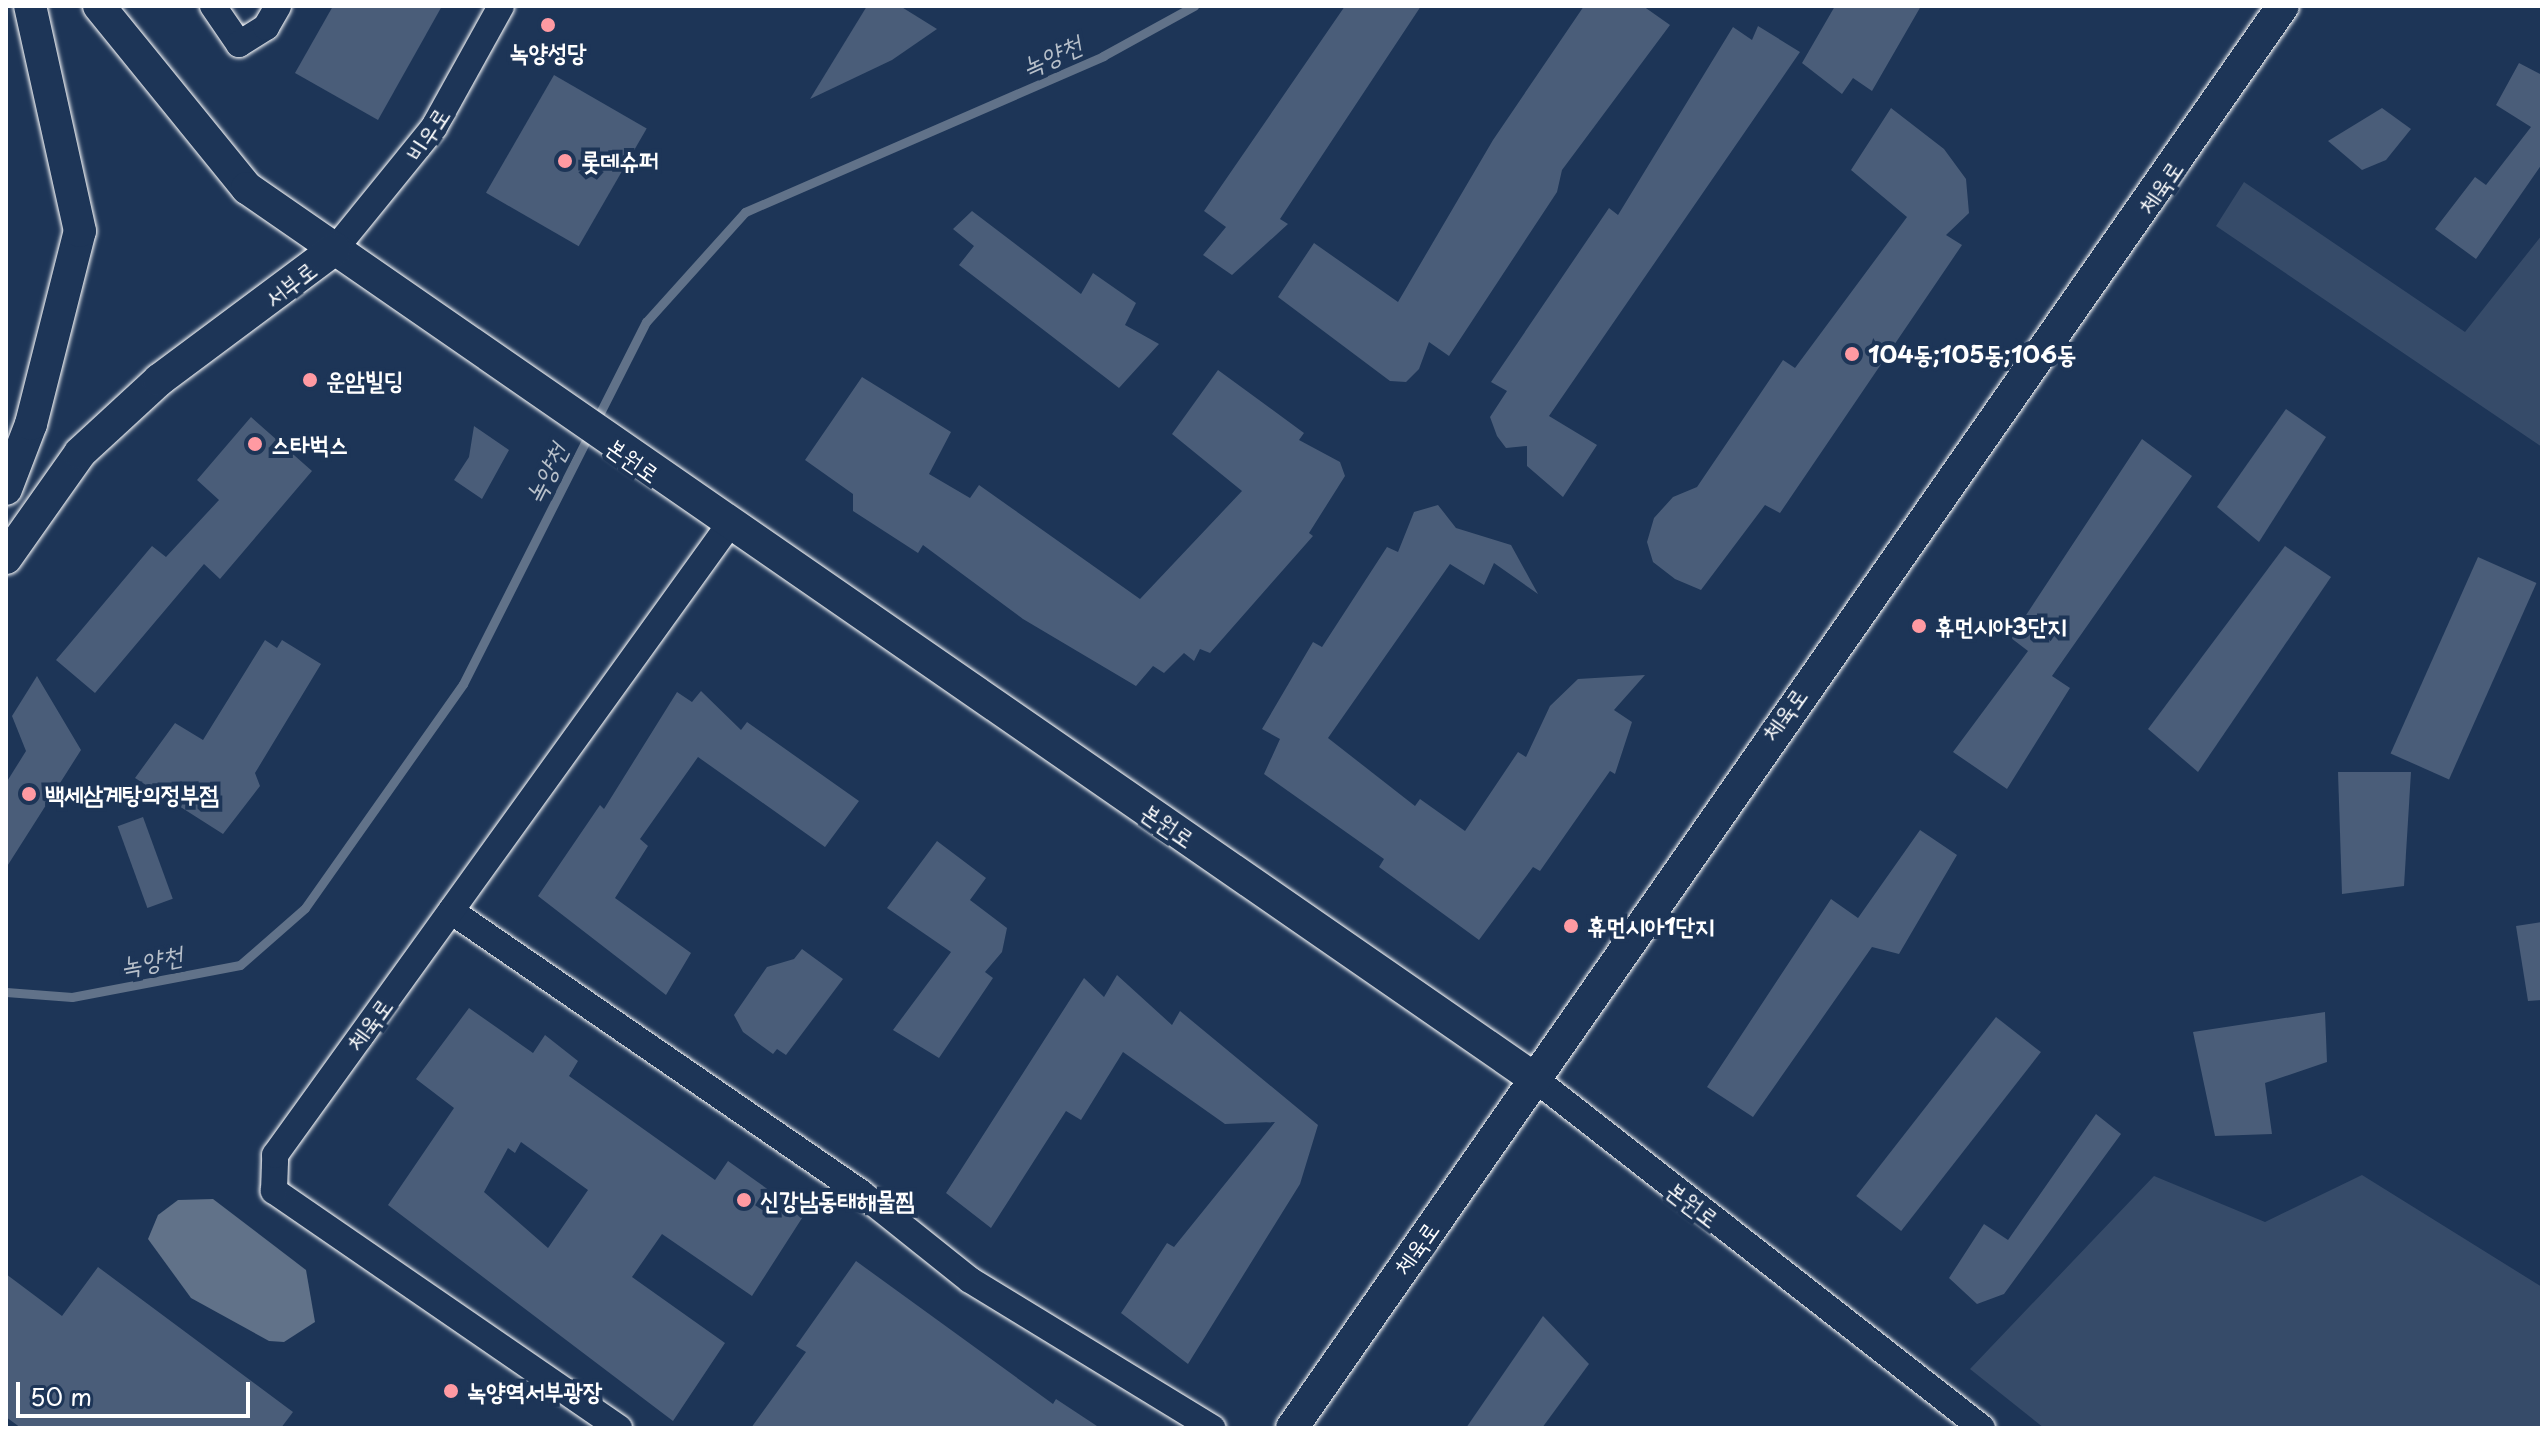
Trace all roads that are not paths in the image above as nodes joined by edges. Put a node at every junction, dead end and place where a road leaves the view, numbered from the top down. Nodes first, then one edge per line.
1 (30, 6) edge
2 (99, 6) edge
3 (213, 6) edge
4 (278, 6) edge
5 (501, 6) edge
6 (2283, 6) edge
7 (335, 249) junction
8 (6, 489) edge
9 (729, 525) junction
10 (6, 558) edge
11 (451, 911) junction
12 (1535, 1079) junction
13 (619, 1428) edge
14 (1212, 1428) edge
15 (1292, 1428) edge
16 (1982, 1428) edge

1 - 8 street
2 - 7 street, 서부로
3 - 4 street
5 - 7 street, 비우로
6 - 12 street, 체육로
7 - 9 street, 본원로
7 - 10 street, 서부로
9 - 11 street, 체육로
9 - 12 street, 본원로
11 - 13 street, 체육로
11 - 14 street
12 - 15 street, 체육로
12 - 16 street, 본원로

